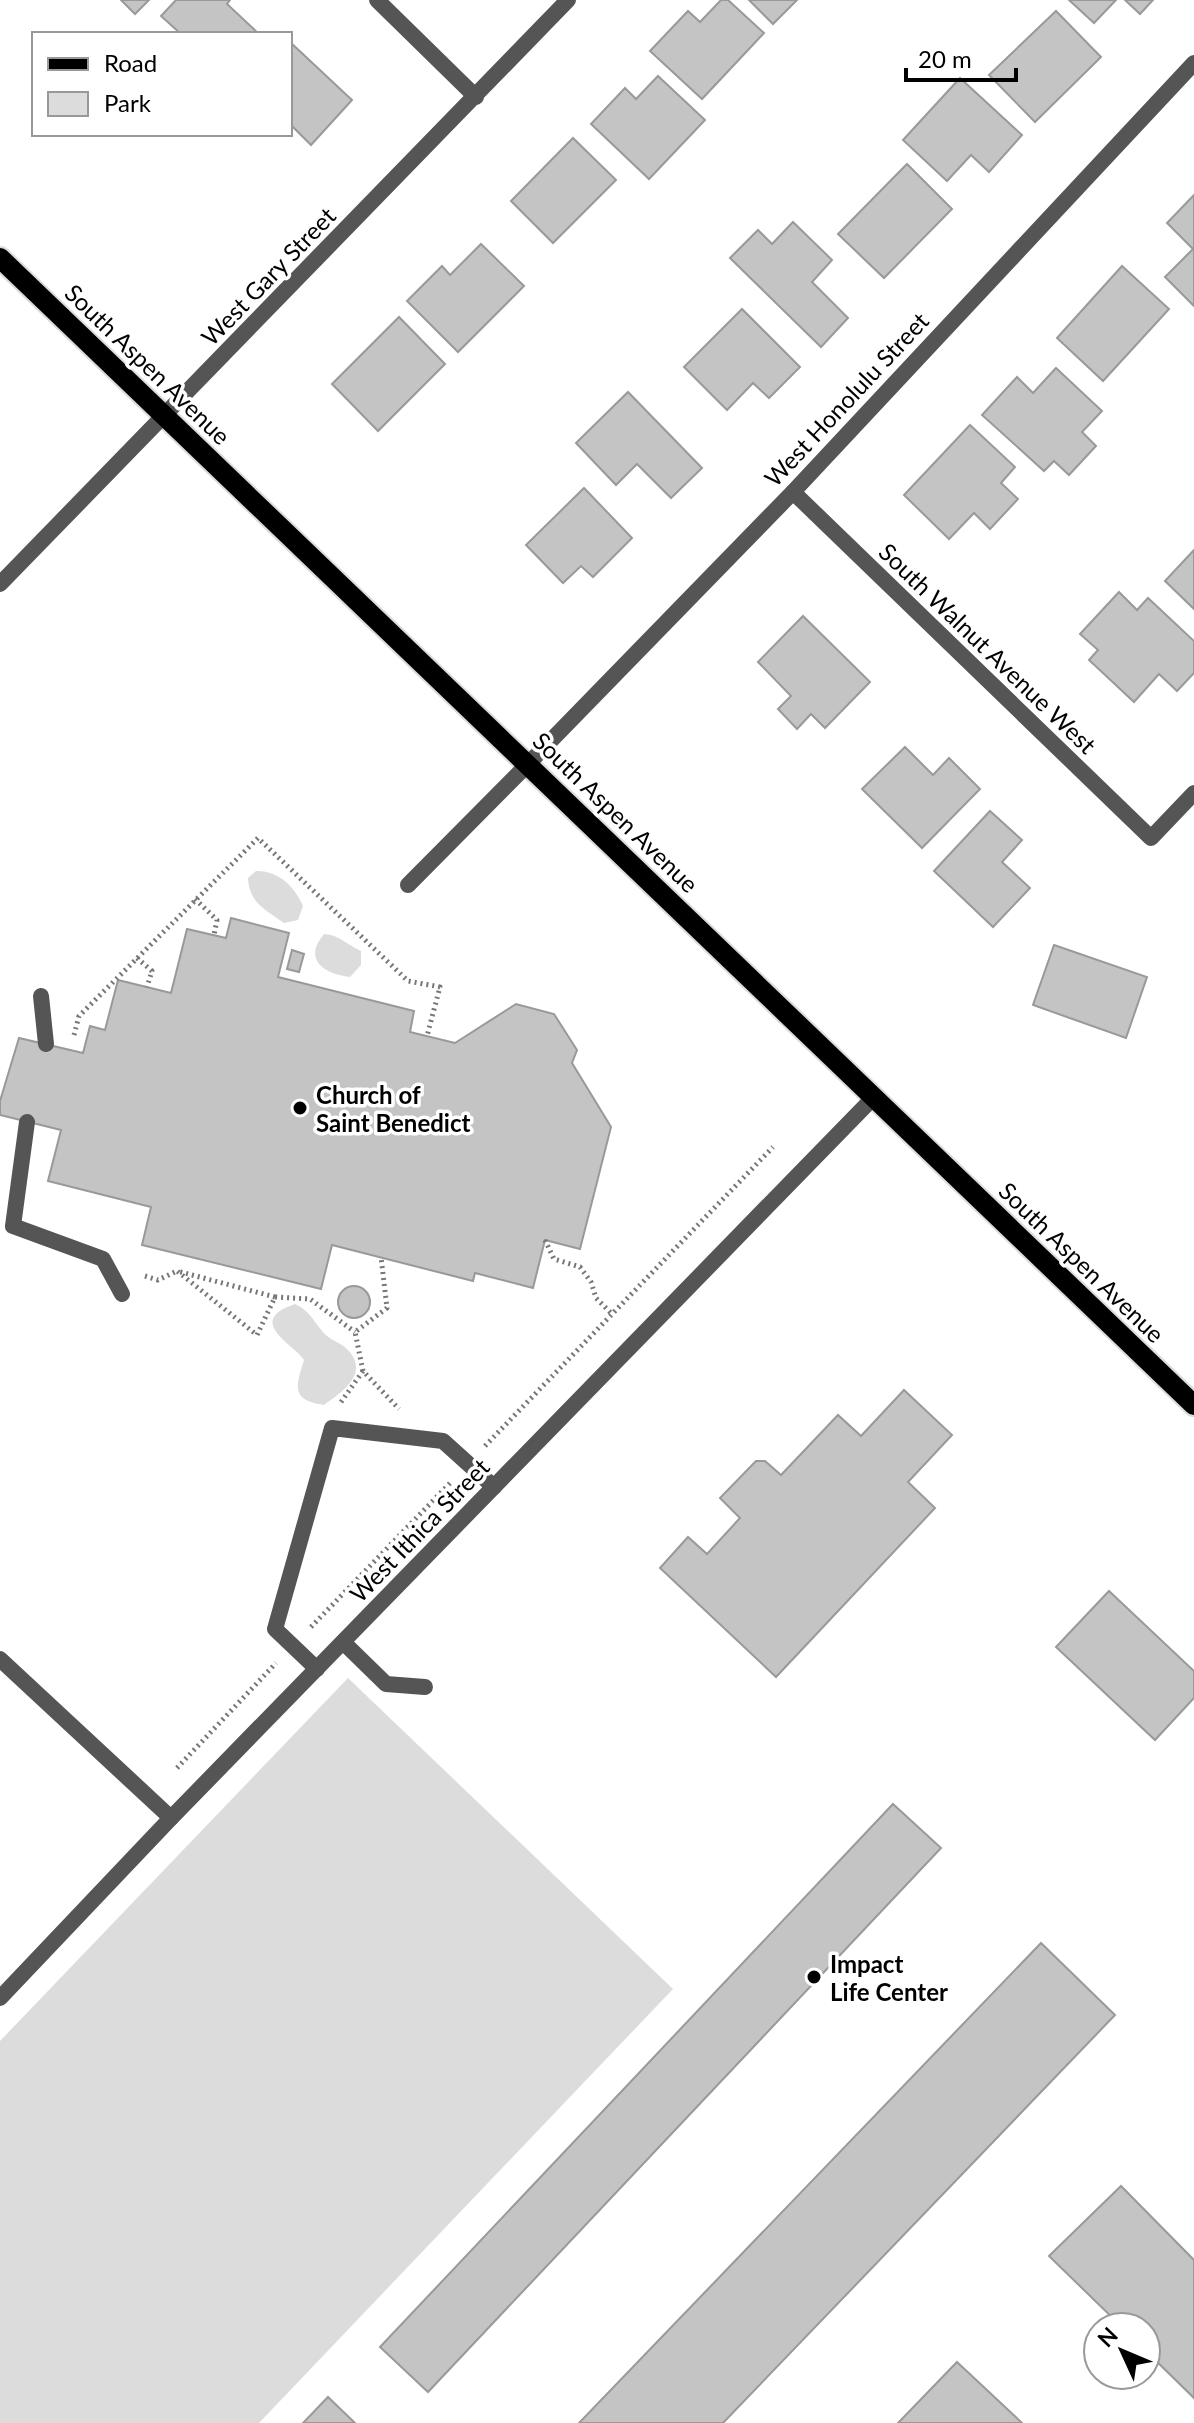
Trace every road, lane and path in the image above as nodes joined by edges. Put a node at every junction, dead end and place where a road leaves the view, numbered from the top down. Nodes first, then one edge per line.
1 (377, 0) edge
2 (568, 0) edge
3 (1194, 63) edge
4 (476, 97) junction
5 (0, 258) edge
6 (164, 416) junction
7 (793, 492) junction
8 (0, 584) edge
9 (528, 764) junction
10 (1194, 793) edge
11 (408, 885) dead end
12 (195, 899) junction
13 (214, 935) dead end
14 (137, 958) junction
15 (147, 987) dead end
16 (41, 996) dead end
17 (427, 1036) dead end
18 (73, 1039) dead end
19 (46, 1044) dead end
20 (874, 1097) junction
21 (27, 1122) dead end
22 (773, 1147) dead end
23 (545, 1240) dead end
24 (381, 1257) dead end
25 (139, 1266) dead end
26 (177, 1271) junction
27 (122, 1294) dead end
28 (275, 1297) junction
29 (612, 1314) junction
30 (355, 1332) junction
31 (363, 1371) dead end
32 (1194, 1405) edge
33 (468, 1464) junction
34 (494, 1487) junction
35 (343, 1642) junction
36 (292, 1646) junction
37 (0, 1659) edge
38 (317, 1669) junction
39 (425, 1687) dead end
40 (177, 1768) dead end
41 (171, 1818) junction
42 (0, 1998) edge

1 - 4 street
2 - 4 street, West Gary Street
3 - 7 street, West Honolulu Street
4 - 6 street, West Gary Street
5 - 6 main road, South Aspen Avenue
6 - 8 street, West Gary Street
6 - 9 main road, South Aspen Avenue
7 - 9 street, West Honolulu Street
7 - 10 street, South Walnut Avenue West
9 - 11 street, West Honolulu Street
9 - 20 main road, South Aspen Avenue
12 - 13 path
12 - 14 path
12 - 17 path
14 - 15 path
14 - 18 path
16 - 19 street
20 - 32 main road, South Aspen Avenue
20 - 34 street, West Ithica Street
21 - 27 street
22 - 29 path
23 - 29 path
24 - 30 path
25 - 26 path
26 - 28 path
26 - 28 path
28 - 30 path
29 - 33 path
30 - 31 path
33 - 34 street
33 - 36 path
33 - 36 street
34 - 35 street, West Ithica Street
35 - 38 street, West Ithica Street
35 - 39 street
36 - 38 street
36 - 40 path
37 - 41 street
38 - 41 street, West Ithica Street
41 - 42 street, West Ithica Street

